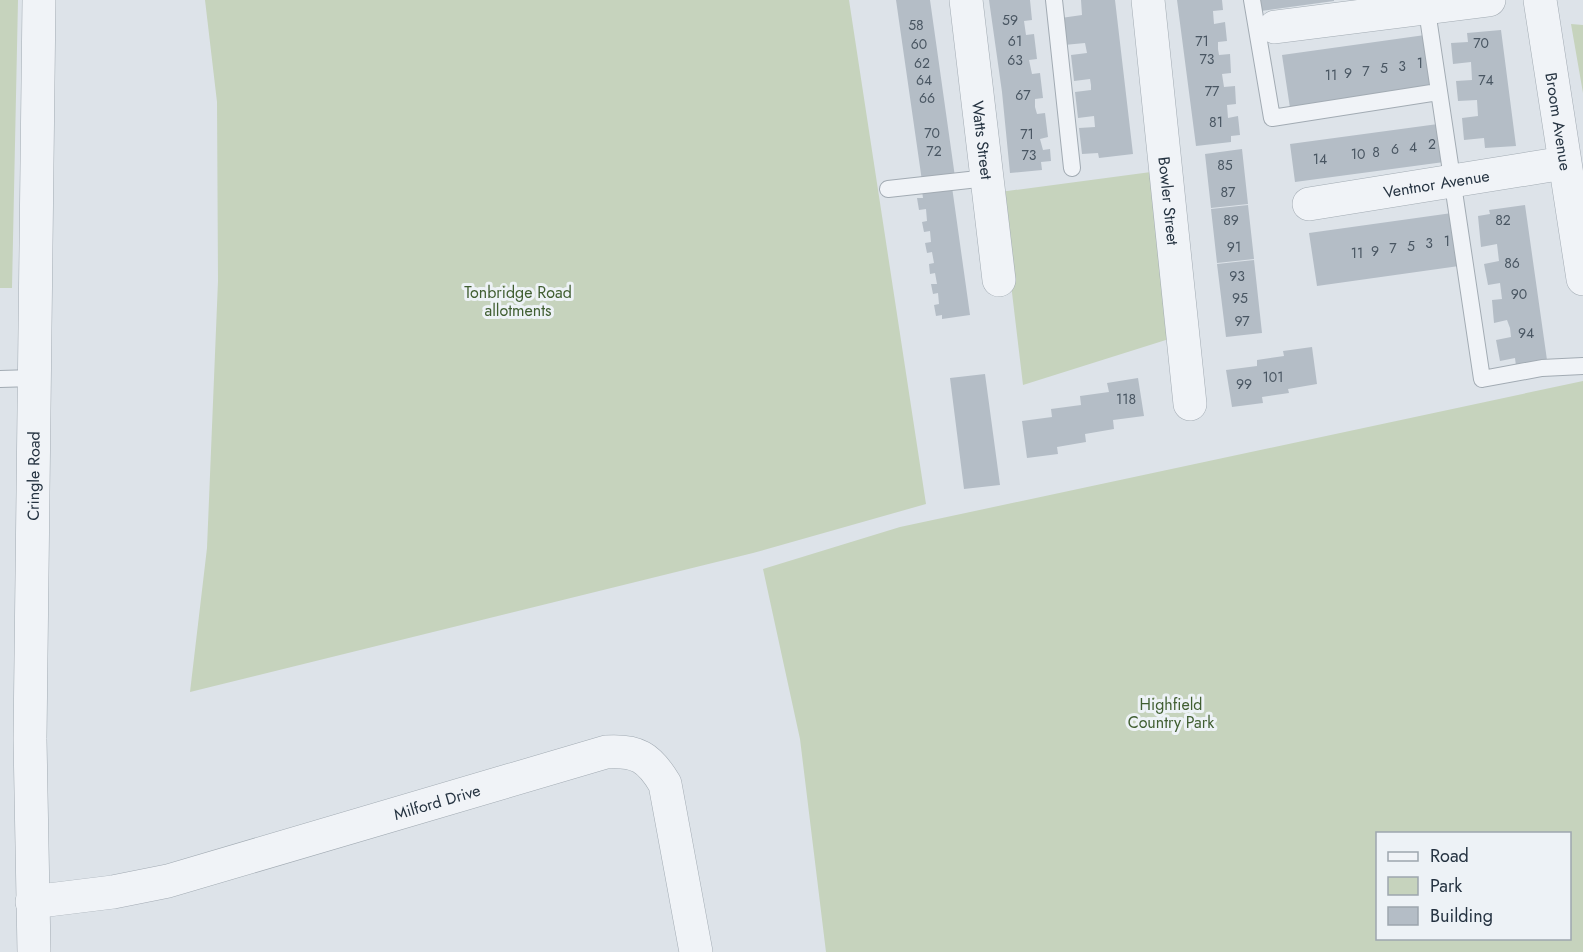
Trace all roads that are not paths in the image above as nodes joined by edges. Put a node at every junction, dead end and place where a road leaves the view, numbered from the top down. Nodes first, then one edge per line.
1 (39, 0) edge
2 (966, 0) edge
3 (1054, 0) edge
4 (1148, 0) edge
5 (1252, 0) edge
6 (1489, 0) edge
7 (1540, 0) edge
8 (1426, 4) edge
9 (1275, 27) dead end
10 (1438, 92) junction
11 (1564, 163) junction
12 (1072, 168) dead end
13 (987, 178) junction
14 (1451, 180) junction
15 (888, 189) dead end
16 (1309, 204) dead end
17 (1583, 279) edge
18 (999, 280) dead end
19 (1583, 366) edge
20 (33, 378) junction
21 (0, 379) edge
22 (1190, 404) dead end
23 (32, 902) junction
24 (34, 952) edge
25 (696, 952) edge

1 - 20 street, Cringle Road
2 - 13 street, Watts Street
3 - 12 lane
4 - 22 street, Bowler Street
5 - 10 lane
6 - 8 street
7 - 11 street, Broom Avenue
8 - 9 street
8 - 10 lane
10 - 14 lane
11 - 14 street, Ventnor Avenue
11 - 17 street, Broom Avenue
13 - 15 lane
13 - 18 street, Watts Street
14 - 16 street, Ventnor Avenue
14 - 19 lane
20 - 21 lane
20 - 23 street, Cringle Road
23 - 24 street, Cringle Road
23 - 25 street, Milford Drive

